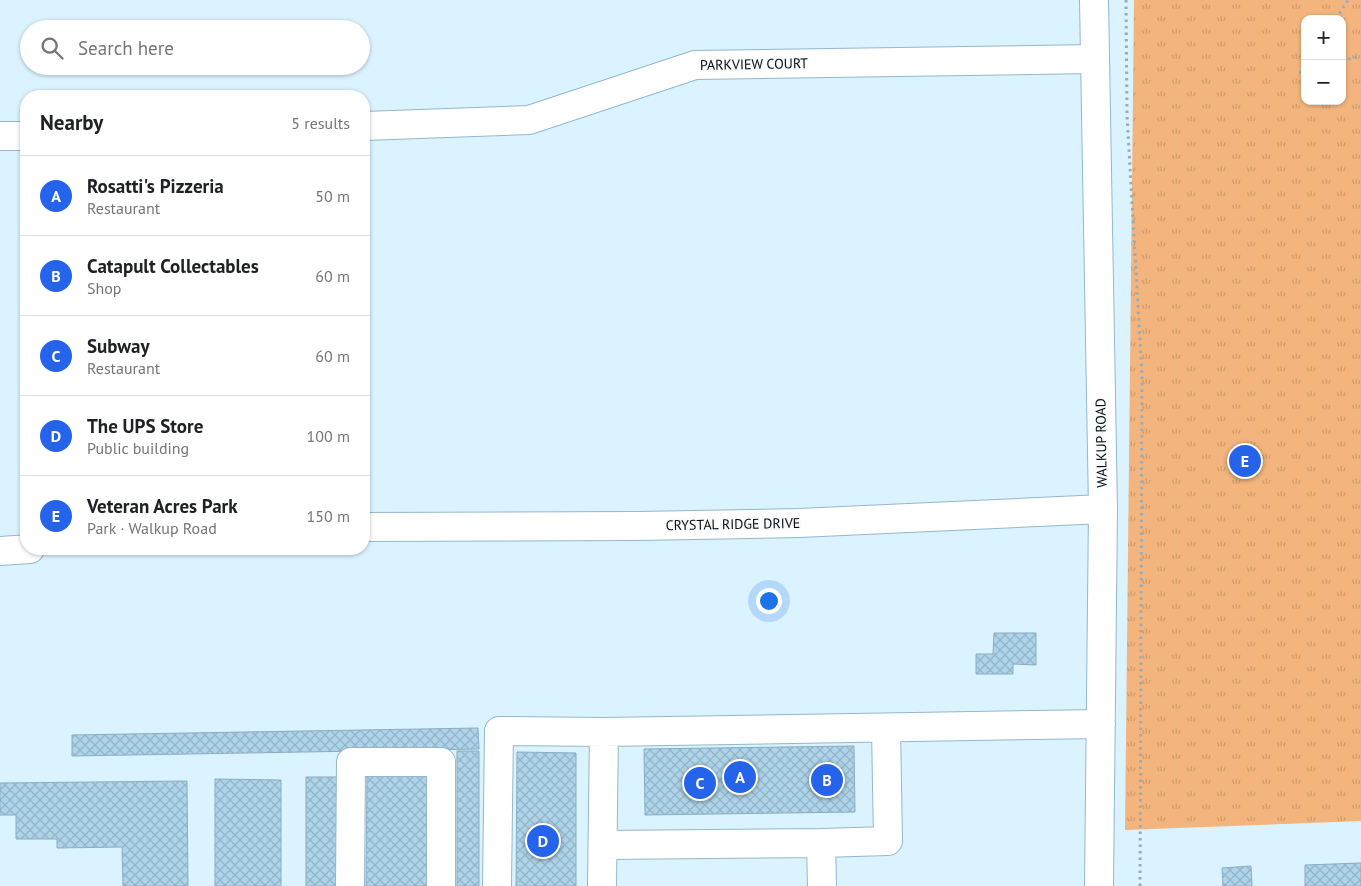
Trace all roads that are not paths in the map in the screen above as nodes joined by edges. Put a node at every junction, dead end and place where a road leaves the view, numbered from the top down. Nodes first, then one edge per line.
1 (1094, 0) edge
2 (1094, 59) junction
3 (370, 126) edge
4 (0, 136) edge
5 (20, 136) edge
6 (1103, 509) junction
7 (370, 527) edge
8 (20, 550) edge
9 (0, 551) edge
10 (1100, 724) junction
11 (886, 728) junction
12 (604, 732) junction
13 (821, 843) junction
14 (603, 845) junction
15 (350, 886) edge
16 (441, 886) edge
17 (497, 886) edge
18 (602, 886) edge
19 (822, 886) edge
20 (1099, 886) edge

1 - 2 street, WALKUP ROAD
2 - 3 street, PARKVIEW COURT
2 - 6 street, WALKUP ROAD
4 - 5 street
6 - 7 street, CRYSTAL RIDGE DRIVE
6 - 10 street, WALKUP ROAD
8 - 9 street
10 - 11 street
10 - 20 street, WALKUP ROAD
11 - 12 street
11 - 13 street
12 - 14 street
12 - 17 street
13 - 14 street
13 - 19 street
14 - 18 street
15 - 16 street

